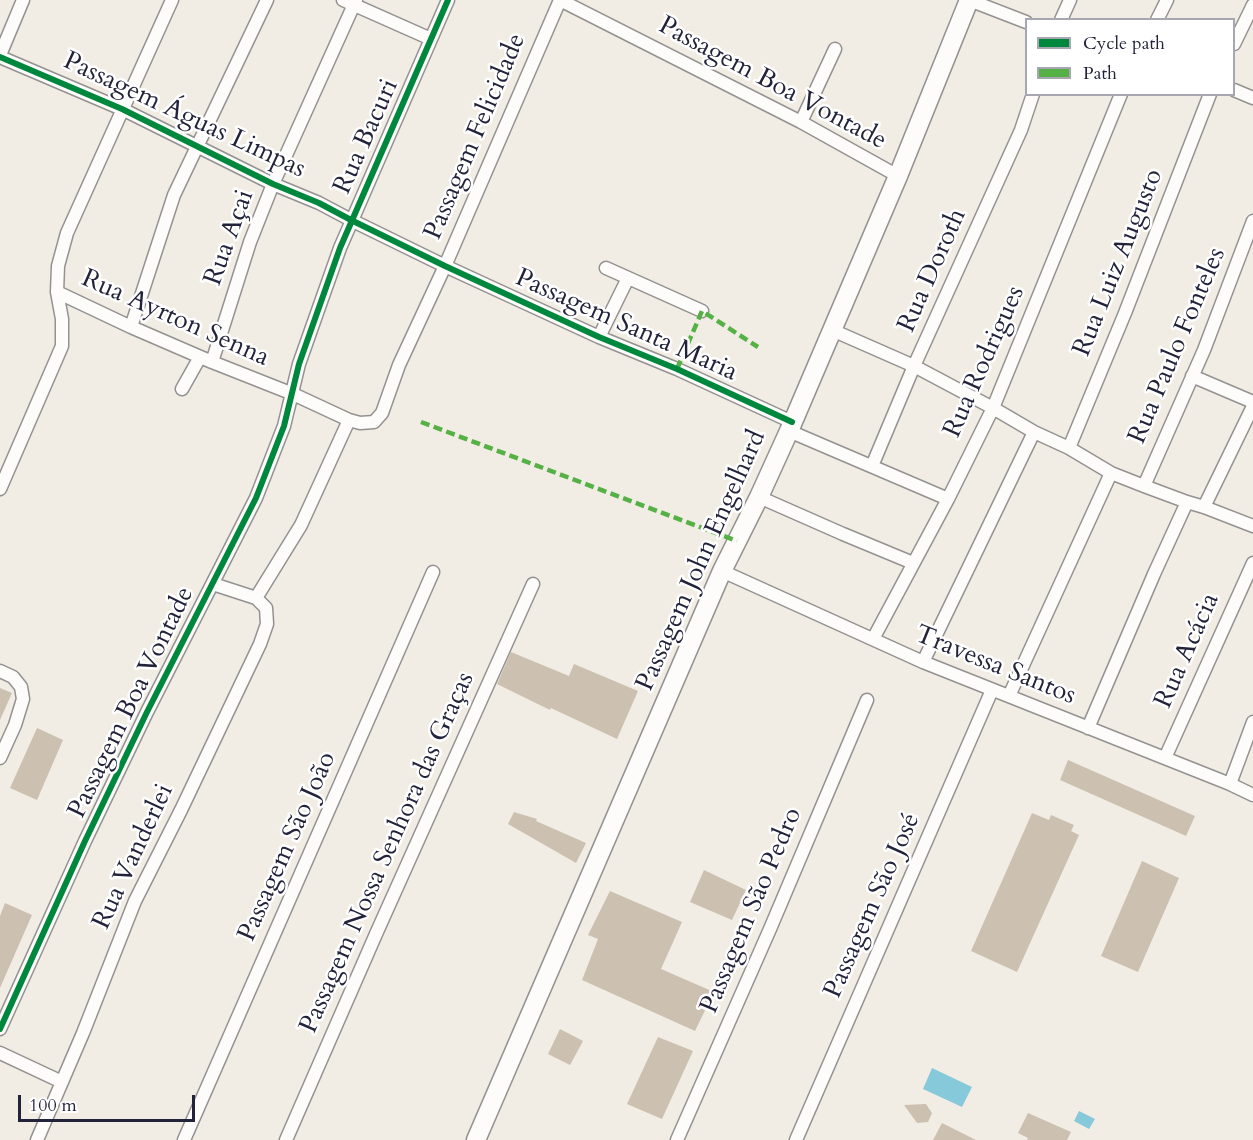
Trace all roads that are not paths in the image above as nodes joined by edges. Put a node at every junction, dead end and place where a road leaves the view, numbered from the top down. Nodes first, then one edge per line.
1 (23, 0) edge
2 (172, 0) edge
3 (267, 0) edge
4 (448, 0) edge
5 (560, 0) edge
6 (969, 0) edge
7 (1070, 0) edge
8 (1167, 0) edge
9 (351, 2) edge
10 (1253, 5) edge
11 (1062, 18) edge
12 (1157, 18) edge
13 (1025, 22) edge
14 (431, 39) junction
15 (1235, 40) edge
16 (836, 49) dead end
17 (0, 56) edge
18 (1235, 91) edge
19 (1032, 96) edge
20 (1120, 96) edge
21 (1209, 96) edge
22 (1253, 98) edge
23 (122, 110) junction
24 (801, 122) junction
25 (197, 146) junction
26 (898, 176) junction
27 (273, 184) junction
28 (351, 220) junction
29 (1253, 221) edge
30 (445, 266) junction
31 (606, 268) dead end
32 (628, 278) junction
33 (57, 292) junction
34 (702, 311) dead end
35 (131, 327) junction
36 (832, 330) junction
37 (599, 337) junction
38 (200, 357) junction
39 (212, 362) junction
40 (914, 366) junction
41 (1192, 376) junction
42 (182, 390) dead end
43 (292, 394) junction
44 (1253, 404) edge
45 (993, 408) junction
46 (349, 420) junction
47 (374, 422) joint
48 (791, 426) junction
49 (1034, 432) junction
50 (1069, 448) junction
51 (872, 466) junction
52 (1111, 472) junction
53 (1144, 486) junction
54 (0, 489) edge
55 (759, 497) junction
56 (948, 498) junction
57 (1187, 502) junction
58 (1204, 507) junction
59 (1253, 526) edge
60 (913, 563) junction
61 (1253, 563) edge
62 (722, 571) junction
63 (433, 572) dead end
64 (213, 584) junction
65 (532, 584) dead end
66 (256, 598) junction
67 (873, 639) junction
68 (923, 662) junction
69 (0, 671) edge
70 (992, 690) junction
71 (1009, 696) junction
72 (867, 700) dead end
73 (1253, 722) edge
74 (1088, 728) junction
75 (0, 758) edge
76 (1165, 758) junction
77 (1230, 784) junction
78 (1253, 795) edge
79 (0, 1029) edge
80 (0, 1053) edge
81 (62, 1082) junction
82 (37, 1140) edge
83 (184, 1140) edge
84 (286, 1140) edge
85 (476, 1140) edge
86 (677, 1140) edge
87 (796, 1140) edge

1 - 17 street
2 - 23 street
3 - 25 street
4 - 14 street, Rua Bacuri
5 - 24 street, Passagem Boa Vontade
5 - 30 street, Passagem Felicidade
6 - 13 street
6 - 26 main road, Passagem John Engelhard
7 - 11 street
8 - 12 street
9 - 14 street
9 - 27 street, Rua Açai
10 - 15 street
14 - 28 street, Rua Bacuri
16 - 24 street
17 - 23 street, Passagem Águas Limpas
18 - 22 street
19 - 40 street, Rua Doroth
20 - 45 street, Rua Rodrigues
21 - 50 street, Rua Luiz Augusto
23 - 25 street, Passagem Águas Limpas
23 - 33 street
24 - 26 street, Passagem Boa Vontade
25 - 27 street, Passagem Águas Limpas
25 - 35 street
26 - 36 main road, Passagem John Engelhard
27 - 28 street, Passagem Águas Limpas
27 - 39 street, Rua Açai
28 - 30 street, Passagem Águas Limpas
28 - 43 street, Rua Bacuri
29 - 41 street, Rua Paulo Fonteles
30 - 37 street, Passagem Santa Maria
30 - 47 street, Passagem Felicidade
31 - 32 street
32 - 34 street
32 - 37 street
33 - 35 street, Rua Ayrton Senna
33 - 54 street
35 - 38 street, Rua Ayrton Senna
36 - 40 street
36 - 48 main road, Passagem John Engelhard
37 - 48 street, Passagem Santa Maria
38 - 39 street, Rua Ayrton Senna
38 - 42 street
39 - 43 street, Rua Ayrton Senna
40 - 45 street
40 - 51 street, Rua Doroth
41 - 44 street
41 - 53 street, Rua Paulo Fonteles
43 - 46 street, Rua Ayrton Senna
43 - 64 street, Passagem Boa Vontade
44 - 58 street
45 - 49 street
45 - 56 street, Rua Rodrigues
46 - 47 street, Rua Ayrton Senna
46 - 66 street
48 - 51 street, Passagem Santa Maria
48 - 55 main road, Passagem John Engelhard
49 - 50 street
49 - 68 street
50 - 52 street
51 - 56 street, Passagem Santa Maria
52 - 53 street
52 - 71 street
53 - 57 street
55 - 60 street
55 - 62 main road, Passagem John Engelhard
56 - 60 street, Rua Rodrigues
57 - 58 street
57 - 74 street
58 - 59 street
60 - 67 street, Rua Rodrigues
61 - 76 street, Rua Acácia
62 - 67 street, Travessa Santos
62 - 85 main road, Passagem John Engelhard
63 - 83 street, Passagem São João
64 - 66 street
64 - 79 street, Passagem Boa Vontade
65 - 84 street, Passagem Nossa Senhora das Graças
66 - 81 street, Rua Vanderlei
67 - 68 street, Travessa Santos
68 - 70 street, Travessa Santos
69 - 75 street
70 - 71 street, Travessa Santos
70 - 87 street, Passagem São José
71 - 74 street, Travessa Santos
72 - 86 street, Passagem São Pedro
73 - 77 street
74 - 76 street, Travessa Santos
76 - 77 street, Travessa Santos
77 - 78 street, Travessa Santos
80 - 81 street
81 - 82 street, Rua Vanderlei

